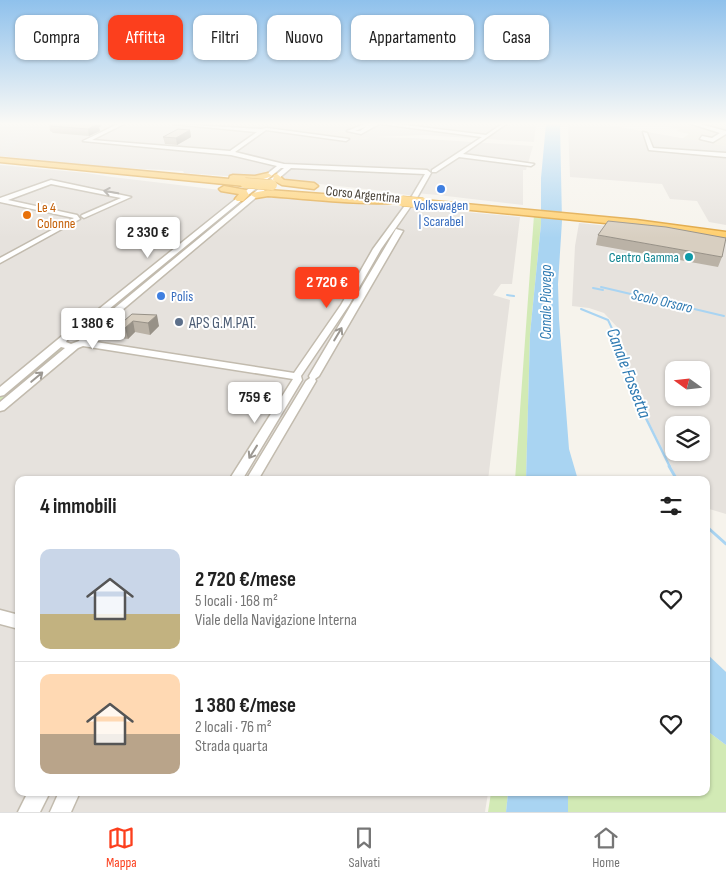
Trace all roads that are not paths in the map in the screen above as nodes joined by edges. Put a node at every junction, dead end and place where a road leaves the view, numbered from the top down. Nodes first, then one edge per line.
1 (8, 162) edge
2 (269, 162) edge
3 (447, 162) edge
4 (514, 162) edge
5 (531, 164) dead end
6 (282, 165) junction
7 (290, 166) junction
8 (83, 169) junction
9 (431, 172) junction
10 (246, 182) junction
11 (272, 182) junction
12 (231, 189) junction
13 (423, 190) junction
14 (256, 195) junction
15 (240, 199) junction
16 (401, 199) junction
17 (1, 200) edge
18 (412, 210) junction
19 (525, 211) junction
20 (576, 216) junction
21 (79, 217) junction
22 (649, 222) joint
23 (726, 233) edge
24 (182, 246) junction
25 (193, 248) junction
26 (383, 253) junction
27 (0, 262) edge
28 (142, 278) junction
29 (155, 280) junction
30 (349, 306) junction
31 (78, 340) junction
32 (297, 376) junction
33 (313, 378) junction
34 (0, 394) edge
35 (0, 408) edge
36 (237, 476) edge
37 (254, 476) edge
38 (0, 617) edge
39 (15, 621) edge
40 (38, 796) edge
41 (68, 796) edge
42 (28, 812) edge
43 (60, 812) edge

1 - 8 highway, Corso Argentina
2 - 6 street
3 - 9 street
4 - 5 street
6 - 7 street
6 - 11 street
7 - 9 street
7 - 11 street
8 - 10 highway, Corso Argentina
8 - 12 highway
9 - 13 street
9 - 26 street
10 - 11 highway, Corso Argentina, bridge
10 - 12 highway
11 - 14 street
11 - 15 street
11 - 16 highway, Corso Argentina
11 - 16 highway
12 - 15 highway
13 - 18 street
13 - 19 highway
14 - 16 highway
14 - 25 street
15 - 24 street
16 - 19 highway, Corso Argentina, bridge
17 - 21 street
21 -> 17 street
18 - 19 highway
18 - 26 street
19 - 20 highway, Corso Argentina
20 - 22 highway, Corso Argentina
20 - 23 highway, Corso Argentina
21 - 27 street
22 - 23 highway, Corso Argentina
24 - 25 street
24 - 28 street
25 - 29 street
26 - 30 street
26 - 30 street
28 - 29 street
28 - 31 street
29 - 31 street
30 - 32 street
33 -> 30 street
31 - 32 street
31 - 34 street
35 -> 31 street
32 - 33 street
32 -> 36 street
33 - 37 street
38 - 39 street
40 - 42 street
41 - 43 street

